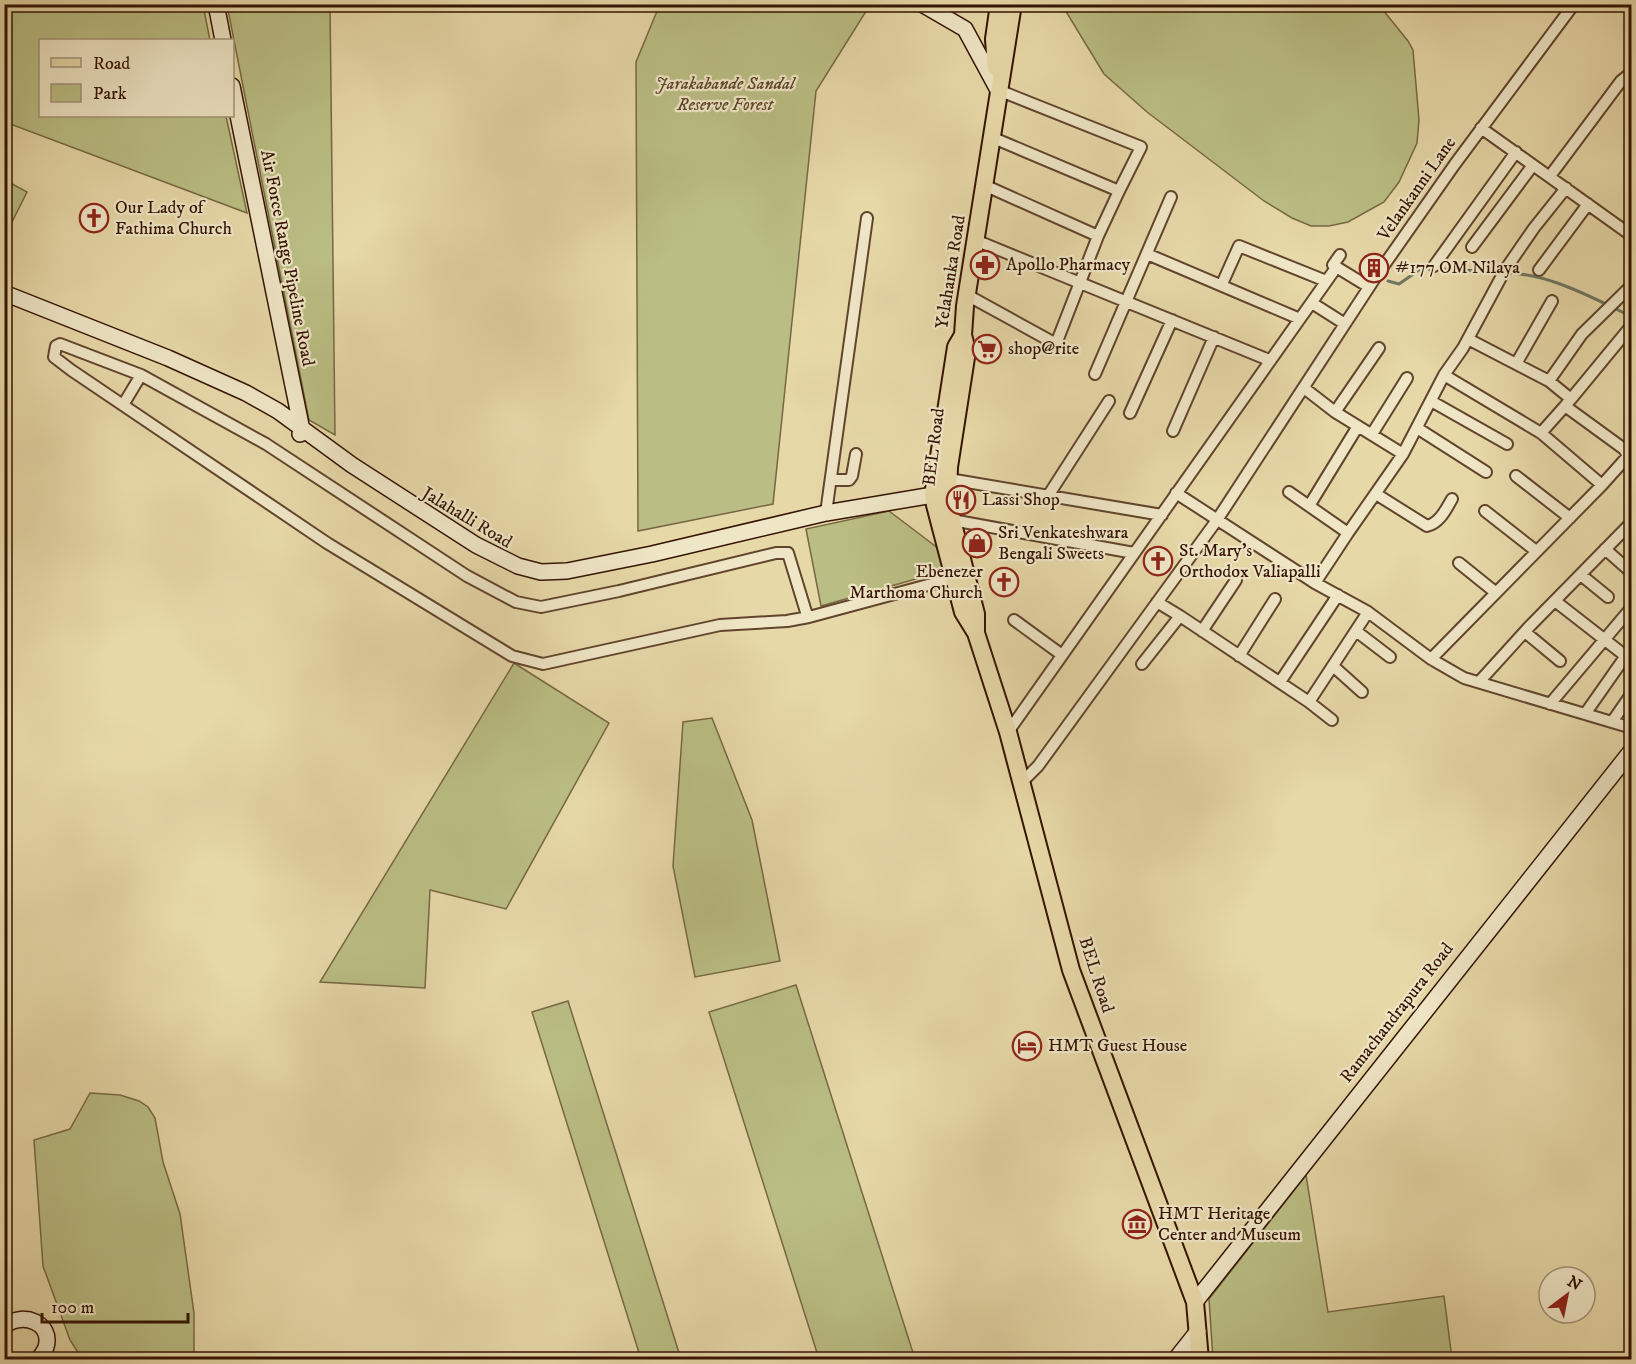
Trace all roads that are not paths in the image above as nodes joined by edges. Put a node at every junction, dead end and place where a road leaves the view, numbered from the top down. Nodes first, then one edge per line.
1 (216, 4) edge
2 (922, 4) edge
3 (999, 4) edge
4 (1013, 4) edge
5 (1574, 4) edge
6 (223, 39) edge
7 (1632, 72) edge
8 (998, 90) junction
9 (234, 96) edge
10 (1481, 128) junction
11 (992, 137) junction
12 (1516, 152) junction
13 (1533, 165) junction
14 (1550, 176) junction
15 (984, 185) junction
16 (1566, 188) junction
17 (1119, 191) junction
18 (1171, 197) dead end
19 (1588, 204) junction
20 (867, 218) dead end
21 (1630, 231) edge
22 (1098, 236) junction
23 (975, 240) junction
24 (1472, 246) dead end
25 (1147, 254) junction
26 (1340, 255) dead end
27 (1434, 266) dead end
28 (1539, 270) dead end
29 (1333, 272) dead end
30 (1326, 281) junction
31 (1080, 282) junction
32 (1222, 284) junction
33 (1632, 285) edge
34 (1369, 287) junction
35 (4, 293) edge
36 (967, 295) junction
37 (1126, 301) junction
38 (1552, 301) dead end
39 (4, 302) edge
40 (1312, 303) junction
41 (1300, 319) junction
42 (1172, 320) junction
43 (1346, 324) junction
44 (1632, 325) edge
45 (963, 335) joint
46 (1215, 338) junction
47 (1468, 339) junction
48 (1379, 348) dead end
49 (1269, 360) junction
50 (1516, 364) junction
51 (1095, 374) dead end
52 (141, 375) junction
53 (1444, 375) junction
54 (1407, 378) dead end
55 (1549, 381) junction
56 (1304, 388) junction
57 (1109, 401) dead end
58 (1431, 401) junction
59 (1568, 403) junction
60 (123, 405) junction
61 (1335, 412) junction
62 (1130, 413) dead end
63 (1358, 426) junction
64 (1417, 428) junction
65 (1173, 431) dead end
66 (300, 433) junction
67 (1541, 433) junction
68 (1372, 434) junction
69 (1507, 444) dead end
70 (856, 454) dead end
71 (1403, 454) junction
72 (1486, 472) dead end
73 (1516, 476) dead end
74 (831, 480) junction
75 (1602, 485) junction
76 (1289, 492) dead end
77 (1176, 493) junction
78 (1376, 494) junction
79 (943, 495) junction
80 (1048, 496) junction
81 (1452, 499) dead end
82 (1309, 506) junction
83 (1485, 511) dead end
84 (826, 513) junction
85 (1162, 514) junction
86 (1570, 518) junction
87 (952, 520) junction
88 (1217, 520) junction
89 (1632, 522) edge
90 (1348, 533) junction
91 (1605, 549) junction
92 (1536, 551) junction
93 (1134, 552) junction
94 (1459, 563) dead end
95 (1631, 573) edge
96 (953, 575) junction
97 (1581, 575) junction
98 (1236, 580) dead end
99 (1315, 583) junction
100 (1495, 592) junction
101 (1338, 595) junction
102 (1608, 597) dead end
103 (1275, 599) dead end
104 (1555, 601) junction
105 (1157, 602) junction
106 (1632, 607) edge
107 (1368, 612) junction
108 (804, 616) junction
109 (1180, 616) junction
110 (780, 617) dead end
111 (1014, 620) dead end
112 (1202, 631) junction
113 (1356, 631) junction
114 (1525, 632) junction
115 (976, 633) junction
116 (1604, 640) junction
117 (1062, 655) junction
118 (1239, 656) junction
119 (1390, 657) dead end
120 (1431, 659) junction
121 (1628, 659) edge
122 (1560, 661) dead end
123 (1142, 664) dead end
124 (1333, 666) junction
125 (1280, 682) junction
126 (1479, 682) junction
127 (1362, 692) dead end
128 (1632, 693) edge
129 (1309, 702) junction
130 (1550, 704) junction
131 (1585, 714) junction
132 (1332, 720) dead end
133 (1612, 722) junction
134 (1632, 728) edge
135 (1008, 732) junction
136 (1632, 750) edge
137 (1022, 783) junction
138 (1195, 1302) junction
139 (4, 1326) edge
140 (1198, 1331) junction
141 (44, 1357) edge
142 (1175, 1359) edge
143 (1200, 1359) edge

1 - 6 main road
2 - 8 main road
3 - 8 main road, Yelahanka Road
4 - 8 main road, Yelahanka Road
5 - 10 street, Velankanni Lane
7 - 14 street
8 - 11 main road, Yelahanka Road
8 - 17 street
9 - 66 main road, Air Force Range Pipeline Road
10 - 12 street
10 - 34 street, Velankanni Lane
11 - 15 main road, Yelahanka Road
11 - 17 street
12 - 13 street
12 - 27 street
13 - 14 street
13 - 24 street
14 - 16 street
15 - 22 street
15 - 23 main road, Yelahanka Road
16 - 19 street
16 - 47 street
17 - 22 street
18 - 25 street
19 - 21 street
19 - 28 street
20 - 74 street
22 - 31 street
23 - 31 street
23 - 36 main road, Yelahanka Road
25 - 32 street
25 - 37 street
26 - 34 street
29 - 30 street
30 - 32 street
30 - 40 street
31 - 36 street
31 - 37 street
32 - 41 street
33 - 55 street
34 - 43 street, Velankanni Lane
35 - 66 main road
36 - 45 main road, Yelahanka Road
37 - 42 street
37 - 51 street
38 - 50 street
39 - 66 main road, Jalahalli Road
40 - 41 street
40 - 43 street
41 - 49 street
42 - 46 street
42 - 62 street
43 - 56 street, Velankanni Lane
44 - 59 street
45 - 79 main road, BEL Road
46 - 49 street
46 - 65 street
47 - 50 street
47 - 53 street
48 - 61 street
49 - 77 street
50 - 55 street
52 - 60 street
52 - 60 street
52 - 108 street
53 - 58 street
53 - 67 street
54 - 68 street
55 - 59 street
56 - 61 street
56 - 88 street, Velankanni Lane
57 - 80 street
58 - 64 street
58 - 69 street
59 - 67 street
59 - 75 street
60 - 108 street
61 - 63 street
63 - 68 street
63 - 82 street
64 - 71 street
64 - 72 street
66 - 79 main road, Jalahalli Road
66 - 84 main road, Jalahalli Road
67 - 75 street
68 - 71 street
70 - 74 street
71 - 78 street
73 - 86 street
74 - 84 street
75 - 86 street
76 - 82 street
77 - 85 street
77 - 88 street
78 - 81 street
78 - 90 street
79 - 80 street
79 - 84 main road, Jalahalli Road
79 - 87 main road, BEL Road
79 - 96 main road, BEL Road
80 - 85 street
82 - 90 street
83 - 92 street
85 - 93 street
86 - 92 street
87 - 93 street
87 - 115 main road, BEL Road
88 - 99 street
88 - 105 street, Velankanni Lane
89 - 91 street
90 - 99 street
91 - 95 street
91 - 97 street
92 - 100 street
93 - 117 street
94 - 100 street
96 - 108 street
96 - 115 main road, BEL Road
97 - 102 street
97 - 104 street
98 - 112 street
99 - 101 street
100 - 120 street
101 - 107 street
101 - 125 street
103 - 118 street
104 - 114 street
104 - 116 street
105 - 109 street
105 - 137 street, Velankanni Lane
106 - 116 street
107 - 113 street
107 - 120 street
108 - 110 street
109 - 112 street
109 - 123 street
111 - 117 street
112 - 118 street
113 - 119 street
113 - 124 street
114 - 122 street
114 - 126 street
115 - 135 main road, BEL Road
116 - 121 street
116 - 130 street
117 - 135 street
118 - 125 street
120 - 126 street
121 - 131 street
124 - 127 street
124 - 129 street
125 - 129 street
126 - 130 street
128 - 133 street
129 - 132 street
130 - 131 street
131 - 133 street
133 - 134 street
135 - 137 main road, BEL Road
136 - 138 main road, Ramachandrapura Road
137 - 138 main road, BEL Road
138 - 140 main road, BEL Road
139 - 141 main road
140 - 142 main road
140 - 143 main road, BEL Road

